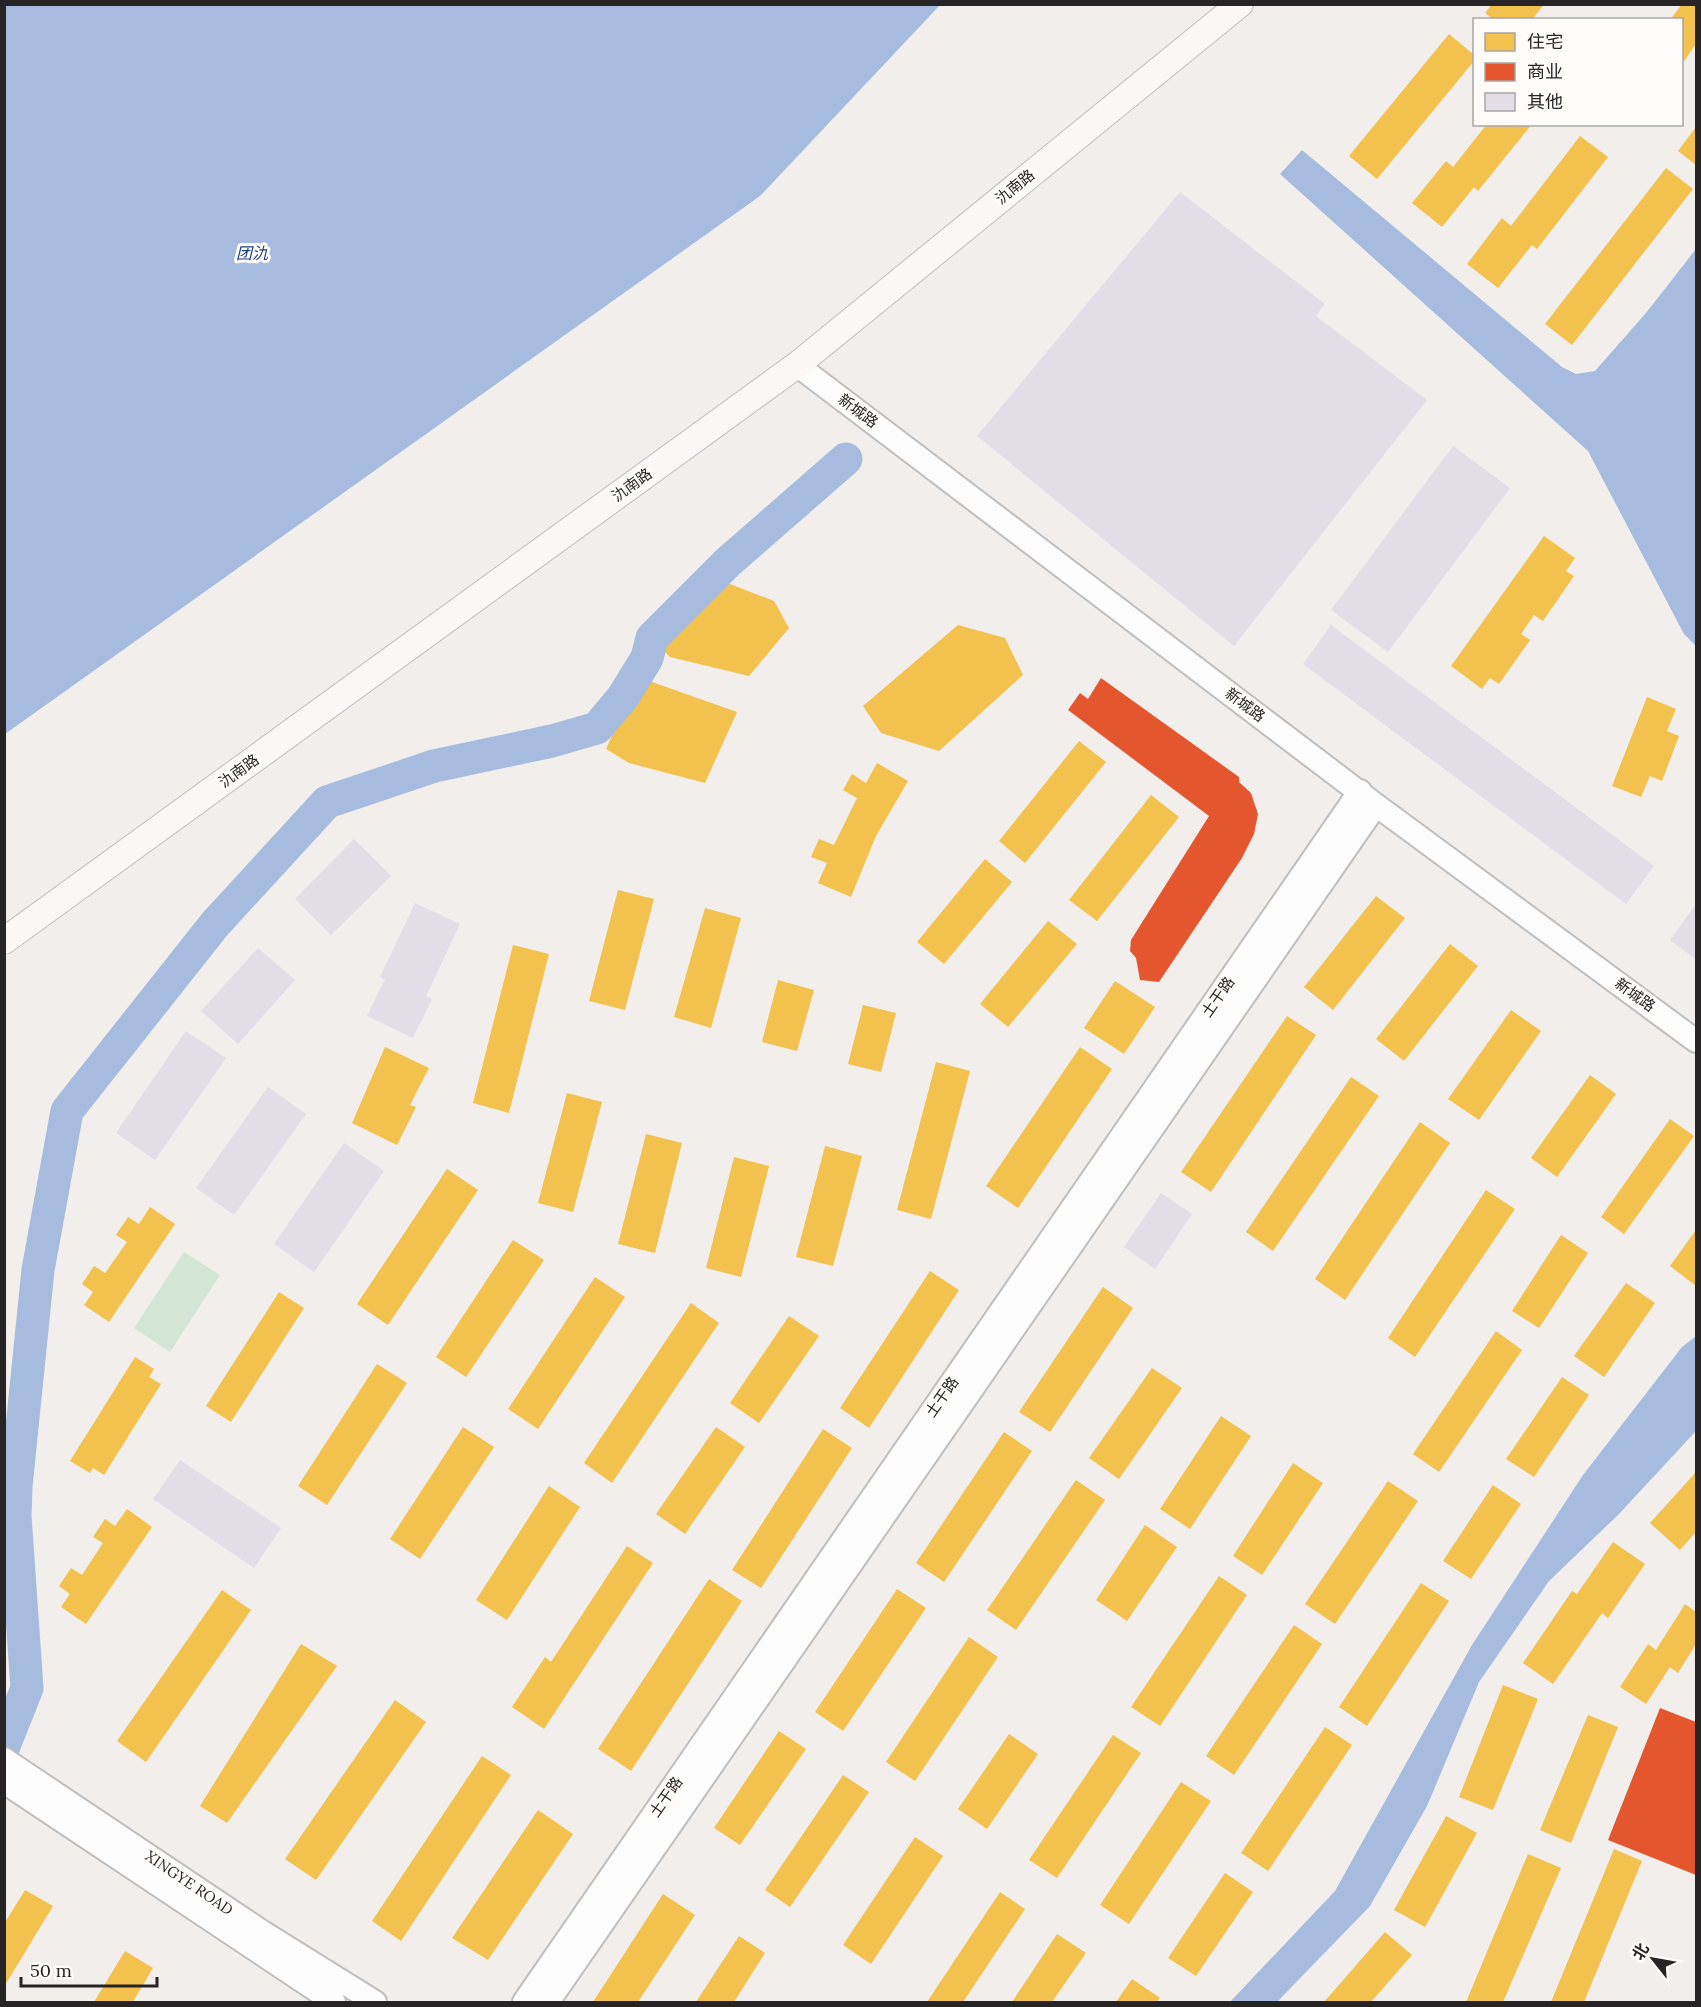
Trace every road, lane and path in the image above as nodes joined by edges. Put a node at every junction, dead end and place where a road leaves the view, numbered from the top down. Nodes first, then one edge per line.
1 (1240, 4) edge
2 (797, 365) junction
3 (1368, 798) junction
4 (4, 941) edge
5 (1696, 1041) edge
6 (7, 1772) edge
7 (334, 2002) edge
8 (375, 2002) edge
9 (524, 2002) edge
10 (548, 2002) edge

1 - 2 main road, 氿南路
2 - 3 street, 新城路
2 - 4 main road, 氿南路
3 - 5 street, 新城路
3 - 9 street, 土干路
3 - 10 street, 土干路
6 - 7 street, XINGYE ROAD
6 - 8 street, XINGYE ROAD

